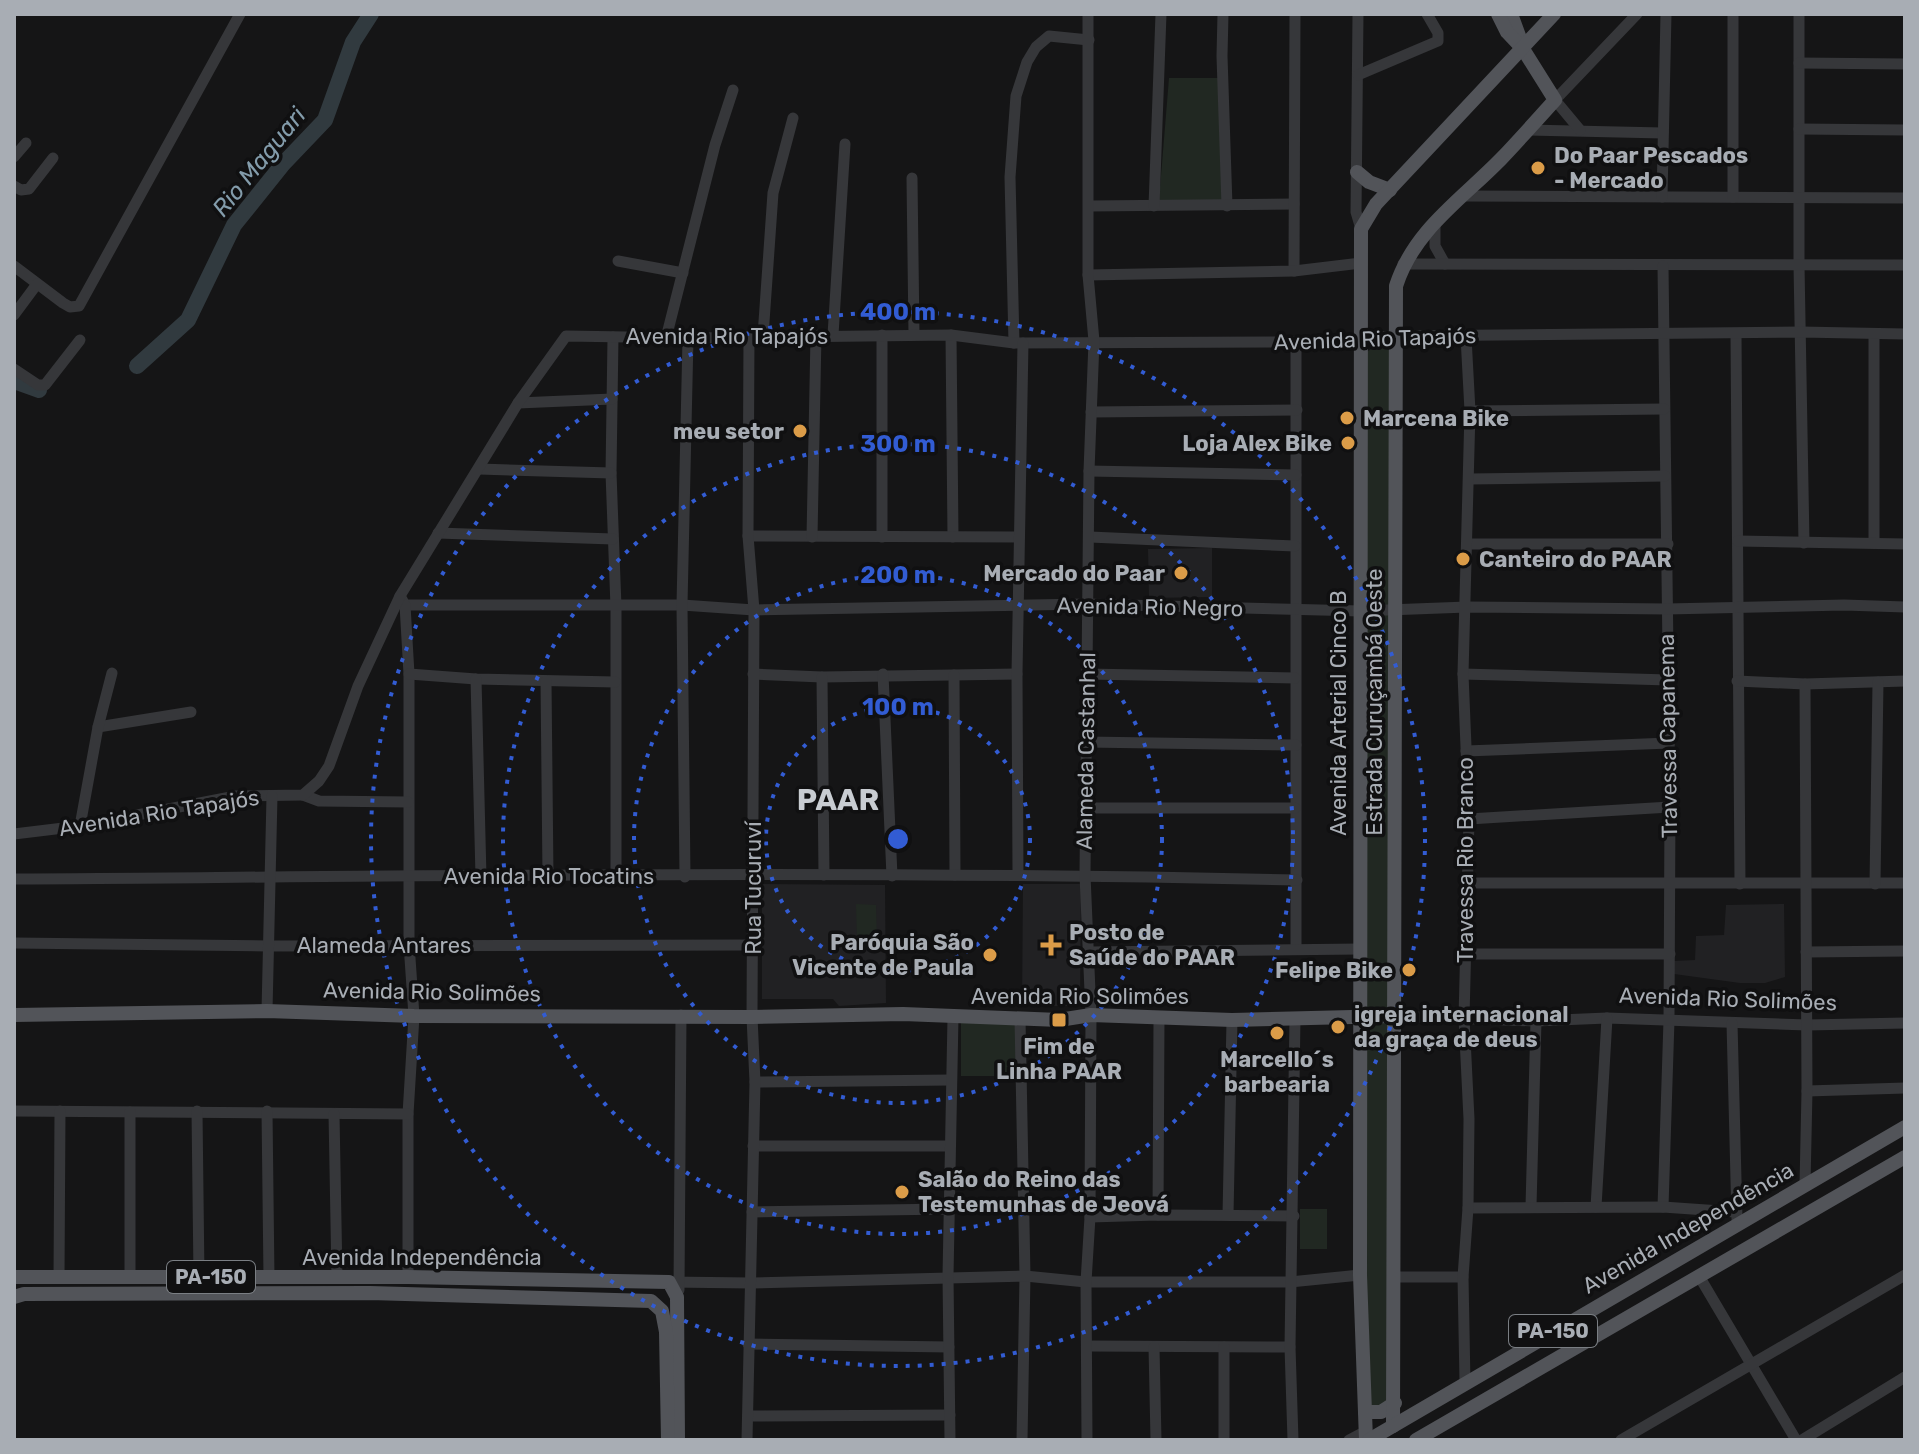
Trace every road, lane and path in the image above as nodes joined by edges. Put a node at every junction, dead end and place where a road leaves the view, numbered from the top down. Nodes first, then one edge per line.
1 (240, 14) edge
2 (1088, 14) edge
3 (1161, 14) edge
4 (1223, 14) edge
5 (1295, 14) edge
6 (1358, 14) edge
7 (1427, 14) edge
8 (1498, 14) edge
9 (1511, 14) edge
10 (1554, 14) edge
11 (1637, 14) edge
12 (1666, 14) edge
13 (1733, 14) edge
14 (1799, 14) edge
15 (1089, 40) junction
16 (1523, 49) junction
17 (1799, 63) junction
18 (1905, 64) edge
19 (1358, 75) junction
20 (733, 90) dead end
21 (1555, 100) junction
22 (793, 118) dead end
23 (1799, 129) junction
24 (1528, 130) junction
25 (1580, 130) junction
26 (1905, 130) edge
27 (1663, 133) junction
28 (26, 143) dead end
29 (845, 144) dead end
30 (14, 157) edge
31 (53, 158) dead end
32 (1357, 172) junction
33 (912, 178) dead end
34 (14, 186) edge
35 (1390, 190) junction
36 (1462, 196) junction
37 (1662, 197) junction
38 (1733, 197) junction
39 (1799, 197) junction
40 (1905, 198) edge
41 (1294, 204) junction
42 (1090, 206) junction
43 (1154, 206) junction
44 (1227, 206) junction
45 (1435, 223) junction
46 (1361, 229) junction
47 (618, 261) dead end
48 (1361, 263) junction
49 (1403, 264) junction
50 (1445, 264) junction
51 (1799, 265) junction
52 (1905, 265) edge
53 (14, 266) edge
54 (1663, 266) junction
55 (1294, 271) junction
56 (683, 273) junction
57 (1088, 275) junction
58 (37, 284) junction
59 (14, 315) edge
60 (1801, 332) junction
61 (1663, 334) junction
62 (1736, 334) junction
63 (1905, 334) edge
64 (816, 335) junction
65 (833, 335) junction
66 (882, 335) junction
67 (914, 335) junction
68 (951, 335) junction
69 (1874, 335) junction
70 (749, 336) junction
71 (763, 336) junction
72 (1395, 336) junction
73 (613, 337) junction
74 (1466, 337) junction
75 (666, 338) junction
76 (688, 338) junction
77 (80, 340) dead end
78 (1362, 340) junction
79 (1094, 341) junction
80 (1296, 342) junction
81 (1018, 343) junction
82 (14, 369) edge
83 (612, 399) junction
84 (518, 403) junction
85 (1664, 409) junction
86 (1297, 410) junction
87 (1470, 411) junction
88 (1091, 412) junction
89 (479, 469) junction
90 (1089, 471) junction
91 (611, 473) junction
92 (1296, 475) junction
93 (1665, 476) junction
94 (1470, 479) junction
95 (438, 533) junction
96 (748, 536) junction
97 (812, 537) junction
98 (882, 537) junction
99 (953, 537) junction
100 (1019, 537) junction
101 (1090, 537) junction
102 (613, 539) junction
103 (1738, 541) junction
104 (1804, 543) junction
105 (1874, 543) junction
106 (1468, 544) junction
107 (1668, 544) junction
108 (1905, 544) edge
109 (1295, 546) junction
110 (402, 601) junction
111 (1018, 604) junction
112 (1087, 604) junction
113 (682, 605) junction
114 (616, 607) junction
115 (1467, 607) junction
116 (1905, 607) edge
117 (1737, 608) junction
118 (1667, 609) junction
119 (754, 610) junction
120 (1397, 610) junction
121 (1296, 611) junction
122 (1359, 611) junction
123 (112, 673) dead end
124 (409, 674) junction
125 (753, 674) junction
126 (883, 674) junction
127 (1017, 674) junction
128 (1087, 674) junction
129 (1463, 674) junction
130 (954, 675) junction
131 (822, 677) junction
132 (1295, 678) junction
133 (476, 679) junction
134 (1668, 680) junction
135 (546, 681) junction
136 (1737, 681) junction
137 (1905, 681) edge
138 (615, 682) junction
139 (1878, 682) junction
140 (1805, 684) junction
141 (191, 712) dead end
142 (98, 727) junction
143 (1086, 742) junction
144 (1669, 743) junction
145 (1296, 745) junction
146 (1466, 751) junction
147 (303, 795) junction
148 (272, 796) junction
149 (408, 802) junction
150 (1670, 807) junction
151 (1085, 808) junction
152 (1295, 808) junction
153 (1469, 819) junction
154 (80, 826) junction
155 (14, 834) edge
156 (408, 875) junction
157 (824, 875) junction
158 (955, 875) junction
159 (1018, 875) junction
160 (1085, 875) junction
161 (754, 876) junction
162 (892, 876) junction
163 (481, 877) junction
164 (548, 877) junction
165 (616, 877) junction
166 (685, 877) junction
167 (269, 878) junction
168 (14, 879) edge
169 (1297, 880) junction
170 (1669, 882) junction
171 (1468, 883) junction
172 (1806, 883) junction
173 (1905, 883) edge
174 (1740, 884) junction
175 (1875, 884) junction
176 (14, 943) edge
177 (409, 944) junction
178 (754, 945) junction
179 (269, 946) junction
180 (1296, 949) junction
181 (1360, 949) junction
182 (1905, 951) edge
183 (1089, 952) junction
184 (1806, 952) junction
185 (1466, 954) junction
186 (1670, 954) junction
187 (267, 1011) junction
188 (14, 1015) edge
189 (681, 1015) junction
190 (1091, 1015) junction
191 (414, 1016) junction
192 (1360, 1016) junction
193 (1393, 1016) junction
194 (752, 1017) junction
195 (953, 1017) junction
196 (1020, 1018) junction
197 (1159, 1018) junction
198 (1295, 1018) junction
199 (1464, 1018) junction
200 (1607, 1018) junction
201 (1232, 1020) junction
202 (1669, 1020) junction
203 (1536, 1021) junction
204 (1732, 1023) junction
205 (1905, 1023) edge
206 (1807, 1025) junction
207 (951, 1080) junction
208 (755, 1082) junction
209 (1905, 1088) edge
210 (1807, 1091) junction
211 (14, 1111) edge
212 (60, 1111) junction
213 (197, 1111) junction
214 (267, 1111) junction
215 (130, 1112) junction
216 (334, 1114) junction
217 (408, 1114) junction
218 (1905, 1127) edge
219 (753, 1146) junction
220 (950, 1146) junction
221 (1905, 1157) edge
222 (1805, 1185) junction
223 (1531, 1206) junction
224 (1596, 1207) junction
225 (1663, 1207) junction
226 (1468, 1208) junction
227 (949, 1209) junction
228 (752, 1212) junction
229 (1158, 1215) junction
230 (1228, 1215) junction
231 (1294, 1216) junction
232 (1090, 1217) junction
233 (1736, 1218) junction
234 (1360, 1275) junction
235 (1905, 1275) edge
236 (948, 1276) junction
237 (1025, 1276) junction
238 (1699, 1276) junction
239 (14, 1277) edge
240 (199, 1277) junction
241 (337, 1277) junction
242 (408, 1277) junction
243 (1396, 1277) junction
244 (1463, 1277) junction
245 (59, 1278) junction
246 (130, 1278) junction
247 (269, 1278) junction
248 (1086, 1282) junction
249 (1290, 1282) junction
250 (751, 1283) junction
251 (675, 1287) junction
252 (370, 1293) junction
253 (14, 1297) edge
254 (748, 1344) junction
255 (1088, 1346) junction
256 (949, 1347) junction
257 (1154, 1347) junction
258 (1224, 1347) junction
259 (1290, 1347) junction
260 (1753, 1364) junction
261 (1905, 1377) edge
262 (1465, 1383) junction
263 (1395, 1403) junction
264 (1365, 1412) junction
265 (950, 1415) junction
266 (748, 1416) junction
267 (1393, 1426) junction
268 (1367, 1437) edge
269 (668, 1440) edge
270 (678, 1440) edge
271 (747, 1440) edge
272 (950, 1440) edge
273 (1022, 1440) edge
274 (1087, 1440) edge
275 (1156, 1440) edge
276 (1224, 1440) edge
277 (1293, 1440) edge
278 (1349, 1440) edge
279 (1416, 1440) edge
280 (1621, 1440) edge
281 (1799, 1440) edge

1 - 58 street
2 - 15 street, Alameda Castanhal
3 - 43 street
4 - 44 street
5 - 41 street
6 - 19 street
7 - 19 street
8 - 16 main road
9 - 16 main road
10 - 16 main road
11 - 21 street
12 - 27 street
13 - 38 street
14 - 17 street
15 - 42 street, Alameda Castanhal
15 - 81 street
16 - 21 main road
16 - 35 main road
17 - 18 street
17 - 23 street
19 - 32 street
20 - 56 street
21 - 24 main road, Estrada Curuçambá Oeste
21 - 25 street
22 - 71 street
23 - 26 street
23 - 39 street
24 - 25 street
24 - 36 main road, Estrada Curuçambá Oeste
25 - 27 street
27 - 37 street
28 - 30 street
29 - 65 street
31 - 34 street
32 - 35 main road
32 - 46 street
33 - 67 street
35 - 46 main road
36 - 37 street
36 - 45 main road, Estrada Curuçambá Oeste
37 - 38 street
38 - 39 street
39 - 40 street
39 - 51 street
41 - 44 street
41 - 55 street
42 - 43 street
42 - 57 street, Alameda Castanhal
43 - 44 street
45 - 49 main road, Estrada Curuçambá Oeste
45 - 50 street
46 - 48 main road, Avenida Arterial Cinco B
47 - 56 street
48 - 55 street
48 - 78 main road, Avenida Arterial Cinco B
49 - 50 street
49 - 72 main road, Estrada Curuçambá Oeste
50 - 54 street
51 - 52 street
51 - 54 street
51 - 60 street
53 - 58 street
54 - 61 street, Travessa Capanema
55 - 57 street
56 - 75 street
57 - 79 street, Alameda Castanhal
58 - 59 street
60 - 62 street, Avenida Rio Tapajós
60 - 69 street, Avenida Rio Tapajós
60 - 104 street
61 - 62 street, Avenida Rio Tapajós
61 - 74 street, Avenida Rio Tapajós
61 - 85 street, Travessa Capanema
62 - 103 street
63 - 69 street, Avenida Rio Tapajós
64 - 65 street, Avenida Rio Tapajós
64 - 71 street, Avenida Rio Tapajós
64 - 97 street
65 - 66 street, Avenida Rio Tapajós
66 - 67 street, Avenida Rio Tapajós
66 - 98 street
67 - 68 street, Avenida Rio Tapajós
68 - 81 street, Avenida Rio Tapajós
68 - 99 street
69 - 105 street
70 - 71 street, Avenida Rio Tapajós
70 - 76 street, Avenida Rio Tapajós
70 - 96 street, Rua Tucuruví
72 - 74 street, Avenida Rio Tapajós
72 - 78 street, Avenida Rio Tapajós
72 - 120 main road, Estrada Curuçambá Oeste
73 - 75 street, Avenida Rio Tapajós
73 - 83 street
73 - 84 street, Avenida Rio Tapajós
74 - 87 street, Travessa Rio Branco
75 - 76 street, Avenida Rio Tapajós
76 - 113 street
77 - 82 street
78 - 80 street, Avenida Rio Tapajós
78 - 122 main road, Avenida Arterial Cinco B
79 - 80 street, Avenida Rio Tapajós
79 - 81 street, Avenida Rio Tapajós
79 - 88 street, Alameda Castanhal
80 - 86 street
81 - 100 street
83 - 84 street
83 - 91 street
84 - 89 street, Avenida Rio Tapajós
85 - 87 street
85 - 93 street, Travessa Capanema
86 - 88 street
86 - 92 street
87 - 94 street, Travessa Rio Branco
88 - 90 street, Alameda Castanhal
89 - 91 street
89 - 95 street, Avenida Rio Tapajós
90 - 92 street
90 - 101 street, Alameda Castanhal
91 - 102 street
92 - 109 street
93 - 94 street
93 - 107 street, Travessa Capanema
94 - 106 street, Travessa Rio Branco
95 - 102 street
95 - 110 street, Avenida Rio Tapajós
96 - 97 street
96 - 119 street, Rua Tucuruví
97 - 98 street
98 - 99 street
99 - 100 street
100 - 111 street
101 - 109 street
101 - 112 street, Alameda Castanhal
102 - 114 street
103 - 104 street
103 - 117 street
104 - 105 street
105 - 108 street
106 - 107 street
106 - 115 street, Travessa Rio Branco
107 - 118 street, Travessa Capanema
109 - 121 street
110 - 114 street, Avenida Rio Negro
110 - 124 street
110 - 147 street, Avenida Rio Tapajós
111 - 112 street, Avenida Rio Negro
111 - 119 street, Avenida Rio Negro
111 - 127 street
112 - 121 street, Avenida Rio Negro
112 - 128 street, Alameda Castanhal
113 - 114 street, Avenida Rio Negro
113 - 119 street, Avenida Rio Negro
113 - 166 street
114 - 138 street
115 - 118 street, Avenida Rio Negro
115 - 120 street, Avenida Rio Negro
115 - 129 street, Travessa Rio Branco
116 - 117 street, Avenida Rio Negro
117 - 118 street, Avenida Rio Negro
117 - 136 street
118 - 134 street, Travessa Capanema
119 - 125 street, Rua Tucuruví
120 - 122 street, Avenida Rio Negro
120 - 193 main road, Estrada Curuçambá Oeste
121 - 122 street, Avenida Rio Negro
121 - 132 street
122 - 181 main road, Avenida Arterial Cinco B
123 - 142 street
124 - 133 street
124 - 149 street
125 - 131 street
125 - 161 street, Rua Tucuruví
126 - 130 street
126 - 131 street
126 - 162 street
127 - 130 street
127 - 159 street
128 - 132 street
128 - 143 street, Alameda Castanhal
129 - 134 street
129 - 146 street, Travessa Rio Branco
130 - 158 street
131 - 157 street
132 - 145 street
133 - 135 street
133 - 163 street
134 - 144 street, Travessa Capanema
135 - 138 street
135 - 164 street
136 - 140 street
136 - 174 street
137 - 139 street
138 - 165 street
139 - 140 street
139 - 175 street
140 - 172 street
141 - 142 street
142 - 154 street
143 - 145 street
143 - 151 street, Alameda Castanhal
144 - 146 street
144 - 150 street, Travessa Capanema
145 - 152 street
146 - 153 street, Travessa Rio Branco
147 - 148 street, Avenida Rio Tapajós
147 - 149 street
148 - 154 street, Avenida Rio Tapajós
148 - 167 street
149 - 156 street
150 - 153 street
150 - 170 street, Travessa Capanema
151 - 152 street
151 - 160 street, Alameda Castanhal
152 - 169 street
153 - 171 street, Travessa Rio Branco
154 - 155 street, Avenida Rio Tapajós
156 - 163 street, Avenida Rio Tocatins
156 - 167 street, Avenida Rio Tocatins
156 - 177 street
157 - 161 street, Avenida Rio Tocatins
157 - 162 street, Avenida Rio Tocatins
158 - 159 street, Avenida Rio Tocatins
158 - 162 street, Avenida Rio Tocatins
159 - 160 street, Avenida Rio Tocatins
160 - 169 street, Avenida Rio Tocatins
160 - 183 street, Alameda Castanhal
161 - 166 street, Avenida Rio Tocatins
161 - 178 street, Rua Tucuruví
163 - 164 street, Avenida Rio Tocatins
164 - 165 street, Avenida Rio Tocatins
165 - 166 street, Avenida Rio Tocatins
167 - 168 street, Avenida Rio Tocatins
167 - 179 street
169 - 180 street
170 - 171 street
170 - 174 street
170 - 186 street, Travessa Capanema
171 - 185 street, Travessa Rio Branco
172 - 174 street
172 - 175 street
172 - 184 street
173 - 175 street
176 - 179 street, Alameda Antares
177 - 178 street, Alameda Antares
177 - 179 street, Alameda Antares
177 - 191 street
178 - 194 street, Rua Tucuruví
179 - 187 street
180 - 181 street
180 - 183 street
181 - 192 main road, Avenida Arterial Cinco B
182 - 184 street
183 - 190 street, Alameda Castanhal
184 - 206 street
185 - 186 street
185 - 199 street, Travessa Rio Branco
186 - 202 street, Travessa Capanema
187 - 188 main road, Avenida Rio Solimões
187 - 191 main road, Avenida Rio Solimões
189 - 191 main road, Avenida Rio Solimões
189 - 194 main road, Avenida Rio Solimões
189 - 251 street
190 - 196 main road, Avenida Rio Solimões
190 - 197 main road, Avenida Rio Solimões
190 - 232 street, Alameda Castanhal
191 - 217 street
192 - 193 main road, Avenida Rio Solimões
192 - 198 main road, Avenida Rio Solimões
192 - 234 main road, Avenida Arterial Cinco B
193 - 199 street, Avenida Rio Solimões
193 - 243 main road, Estrada Curuçambá Oeste
194 - 195 main road, Avenida Rio Solimões
194 - 208 street, Rua Tucuruví
195 - 196 main road, Avenida Rio Solimões
195 - 207 street
196 - 237 street
197 - 201 main road, Avenida Rio Solimões
197 - 229 street
198 - 201 main road, Avenida Rio Solimões
198 - 231 street
199 - 203 street, Avenida Rio Solimões
199 - 226 street, Travessa Rio Branco
200 - 202 street, Avenida Rio Solimões
200 - 203 street, Avenida Rio Solimões
200 - 224 street
201 - 230 street
202 - 204 street, Avenida Rio Solimões
202 - 225 street, Travessa Capanema
203 - 223 street
204 - 206 street, Avenida Rio Solimões
204 - 233 street
205 - 206 street, Avenida Rio Solimões
206 - 210 street
207 - 208 street
207 - 220 street
208 - 219 street, Rua Tucuruví
209 - 210 street
210 - 222 street
211 - 212 street
212 - 215 street
212 - 245 street
213 - 214 street
213 - 215 street
213 - 240 street
214 - 216 street
214 - 247 street
215 - 246 street
216 - 217 street
216 - 241 street
217 - 242 street
218 - 222 main road, Avenida Independência / PA-150
219 - 220 street
219 - 228 street, Rua Tucuruví
220 - 227 street
221 - 238 main road, PA-150
222 - 233 main road, Avenida Independência / PA-150
223 - 224 street
223 - 226 street
224 - 225 street
225 - 233 street
226 - 244 street, Travessa Rio Branco
227 - 228 street
227 - 236 street
228 - 250 street, Rua Tucuruví
229 - 230 street
229 - 232 street
230 - 231 street
231 - 249 street
232 - 248 street, Alameda Castanhal
233 - 262 main road, Avenida Independência / PA-150
234 - 249 street
234 - 264 main road, Avenida Arterial Cinco B
235 - 260 street
236 - 237 street
236 - 250 street
236 - 256 street
237 - 248 street
237 - 273 street
238 - 260 street
238 - 279 main road, PA-150
239 - 245 main road, Avenida Independência / PA-150
240 - 246 main road, Avenida Independência / PA-150
240 - 247 main road, Avenida Independência / PA-150
241 - 242 main road, Avenida Independência / PA-150
241 - 247 main road, Avenida Independência / PA-150
242 - 251 main road, Avenida Independência / PA-150
242 - 252 main road
243 - 244 street
243 - 263 main road, Estrada Curuçambá Oeste
244 - 262 street, Travessa Rio Branco
245 - 246 main road, Avenida Independência / PA-150
248 - 249 street
248 - 255 street, Alameda Castanhal
249 - 259 street
250 - 251 street
250 - 254 street, Rua Tucuruví
251 - 270 main road
252 - 253 main road, Avenida Independência / PA-150
252 - 269 main road, Avenida Independência / PA-150
254 - 256 street
254 - 266 street, Rua Tucuruví
255 - 257 street
255 - 274 street, Alameda Castanhal
256 - 265 street
257 - 258 street
257 - 275 street
258 - 259 street
258 - 276 street
259 - 277 street
260 - 280 street
260 - 281 street
261 - 281 street
262 - 267 main road, Avenida Independência / PA-150
263 - 264 main road
263 - 267 main road, Estrada Curuçambá Oeste
264 - 268 main road, Avenida Arterial Cinco B
265 - 266 street
265 - 272 street
266 - 271 street, Rua Tucuruví
267 - 268 main road, Avenida Independência / PA-150
268 - 278 street

